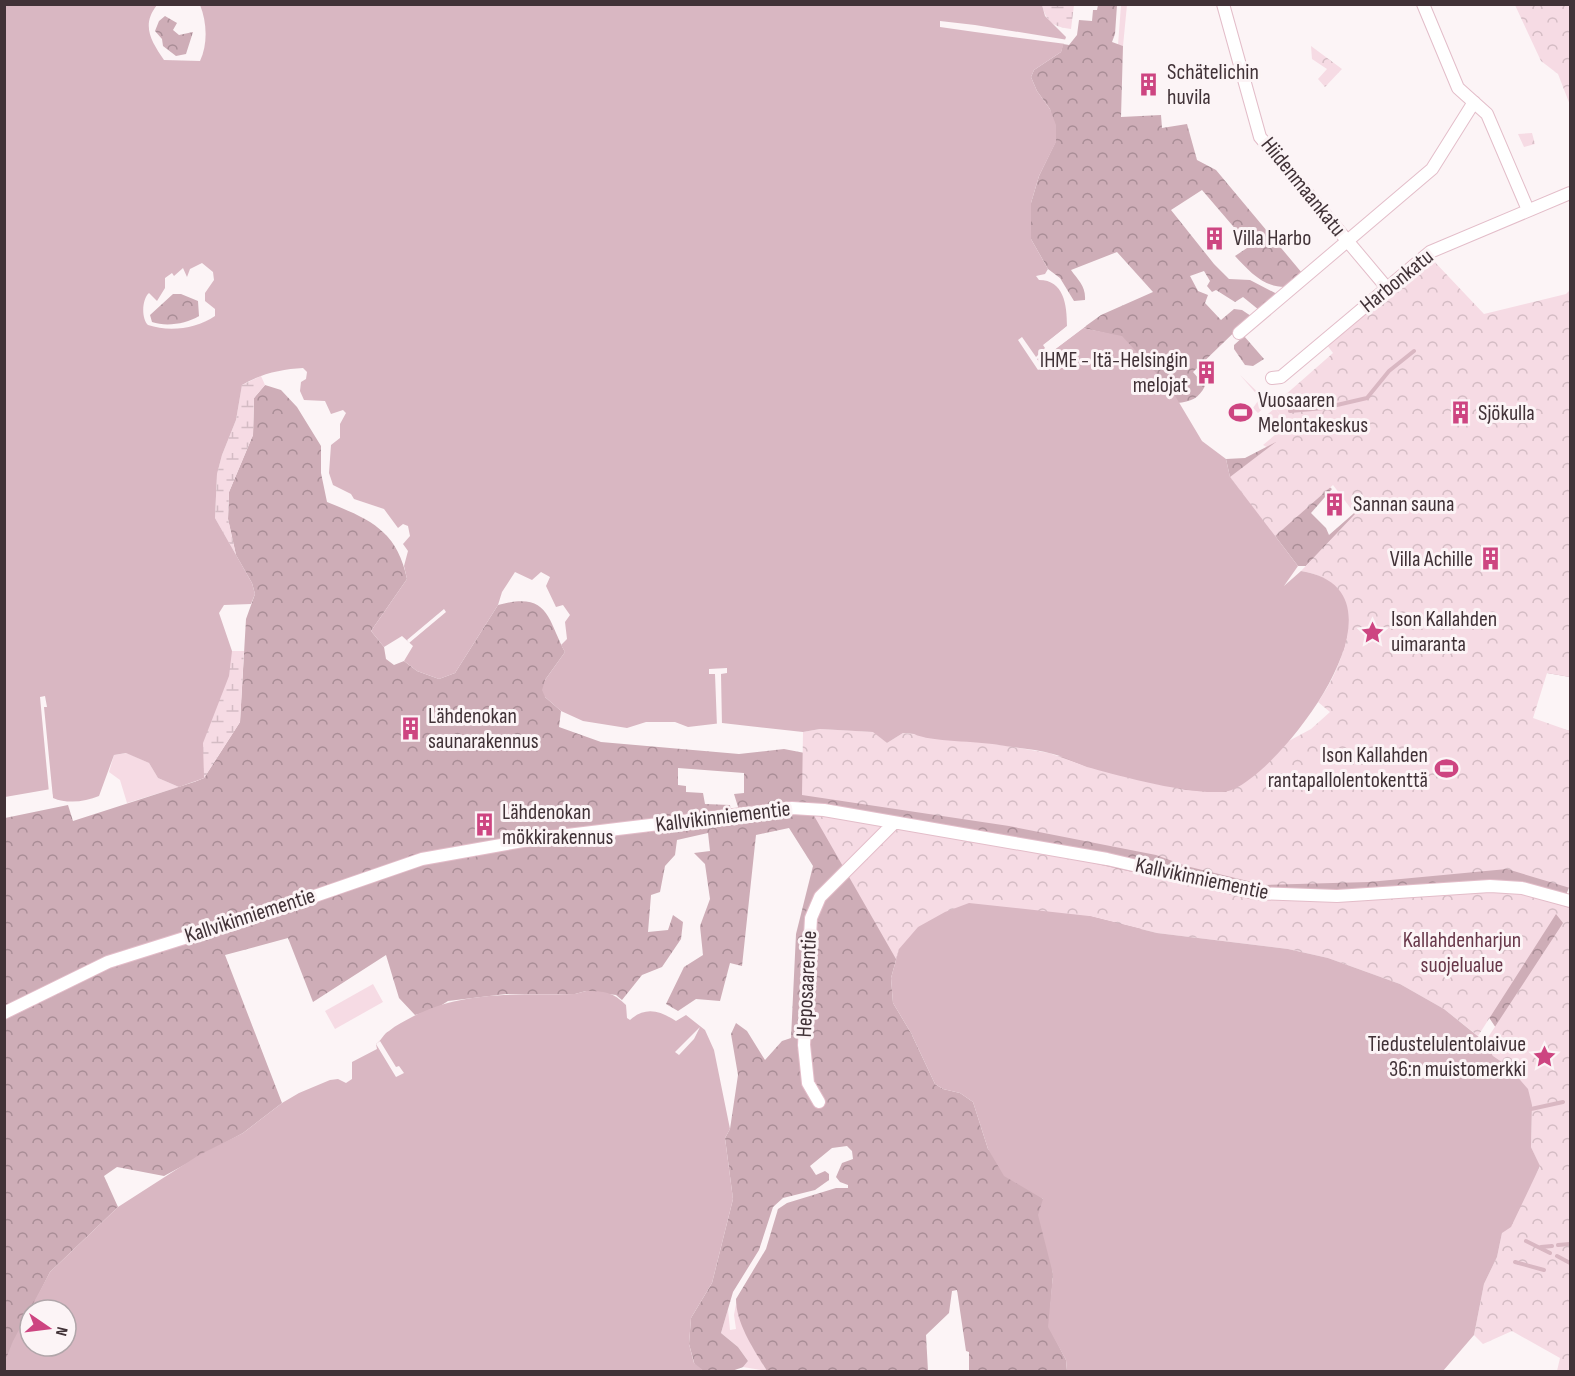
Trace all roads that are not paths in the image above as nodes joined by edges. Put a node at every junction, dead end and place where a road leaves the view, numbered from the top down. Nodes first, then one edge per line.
1 (1223, 4) edge
2 (1422, 4) edge
3 (1474, 102) junction
4 (1570, 193) edge
5 (1528, 210) junction
6 (1347, 242) junction
7 (1387, 288) junction
8 (1239, 333) dead end
9 (1272, 378) dead end
10 (894, 823) junction
11 (1570, 901) edge
12 (4, 1013) edge
13 (819, 1102) dead end

1 - 6 street, Hiidenmaankatu
2 - 3 street
3 - 5 street
3 - 6 street
4 - 5 street, Harbonkatu
5 - 7 street, Harbonkatu
6 - 7 street, Hiidenmaankatu
6 - 8 street
7 - 9 street, Harbonkatu
10 - 11 street, Kallvikinniementie
10 - 12 street, Kallvikinniementie
10 - 13 street, Heposaarentie

